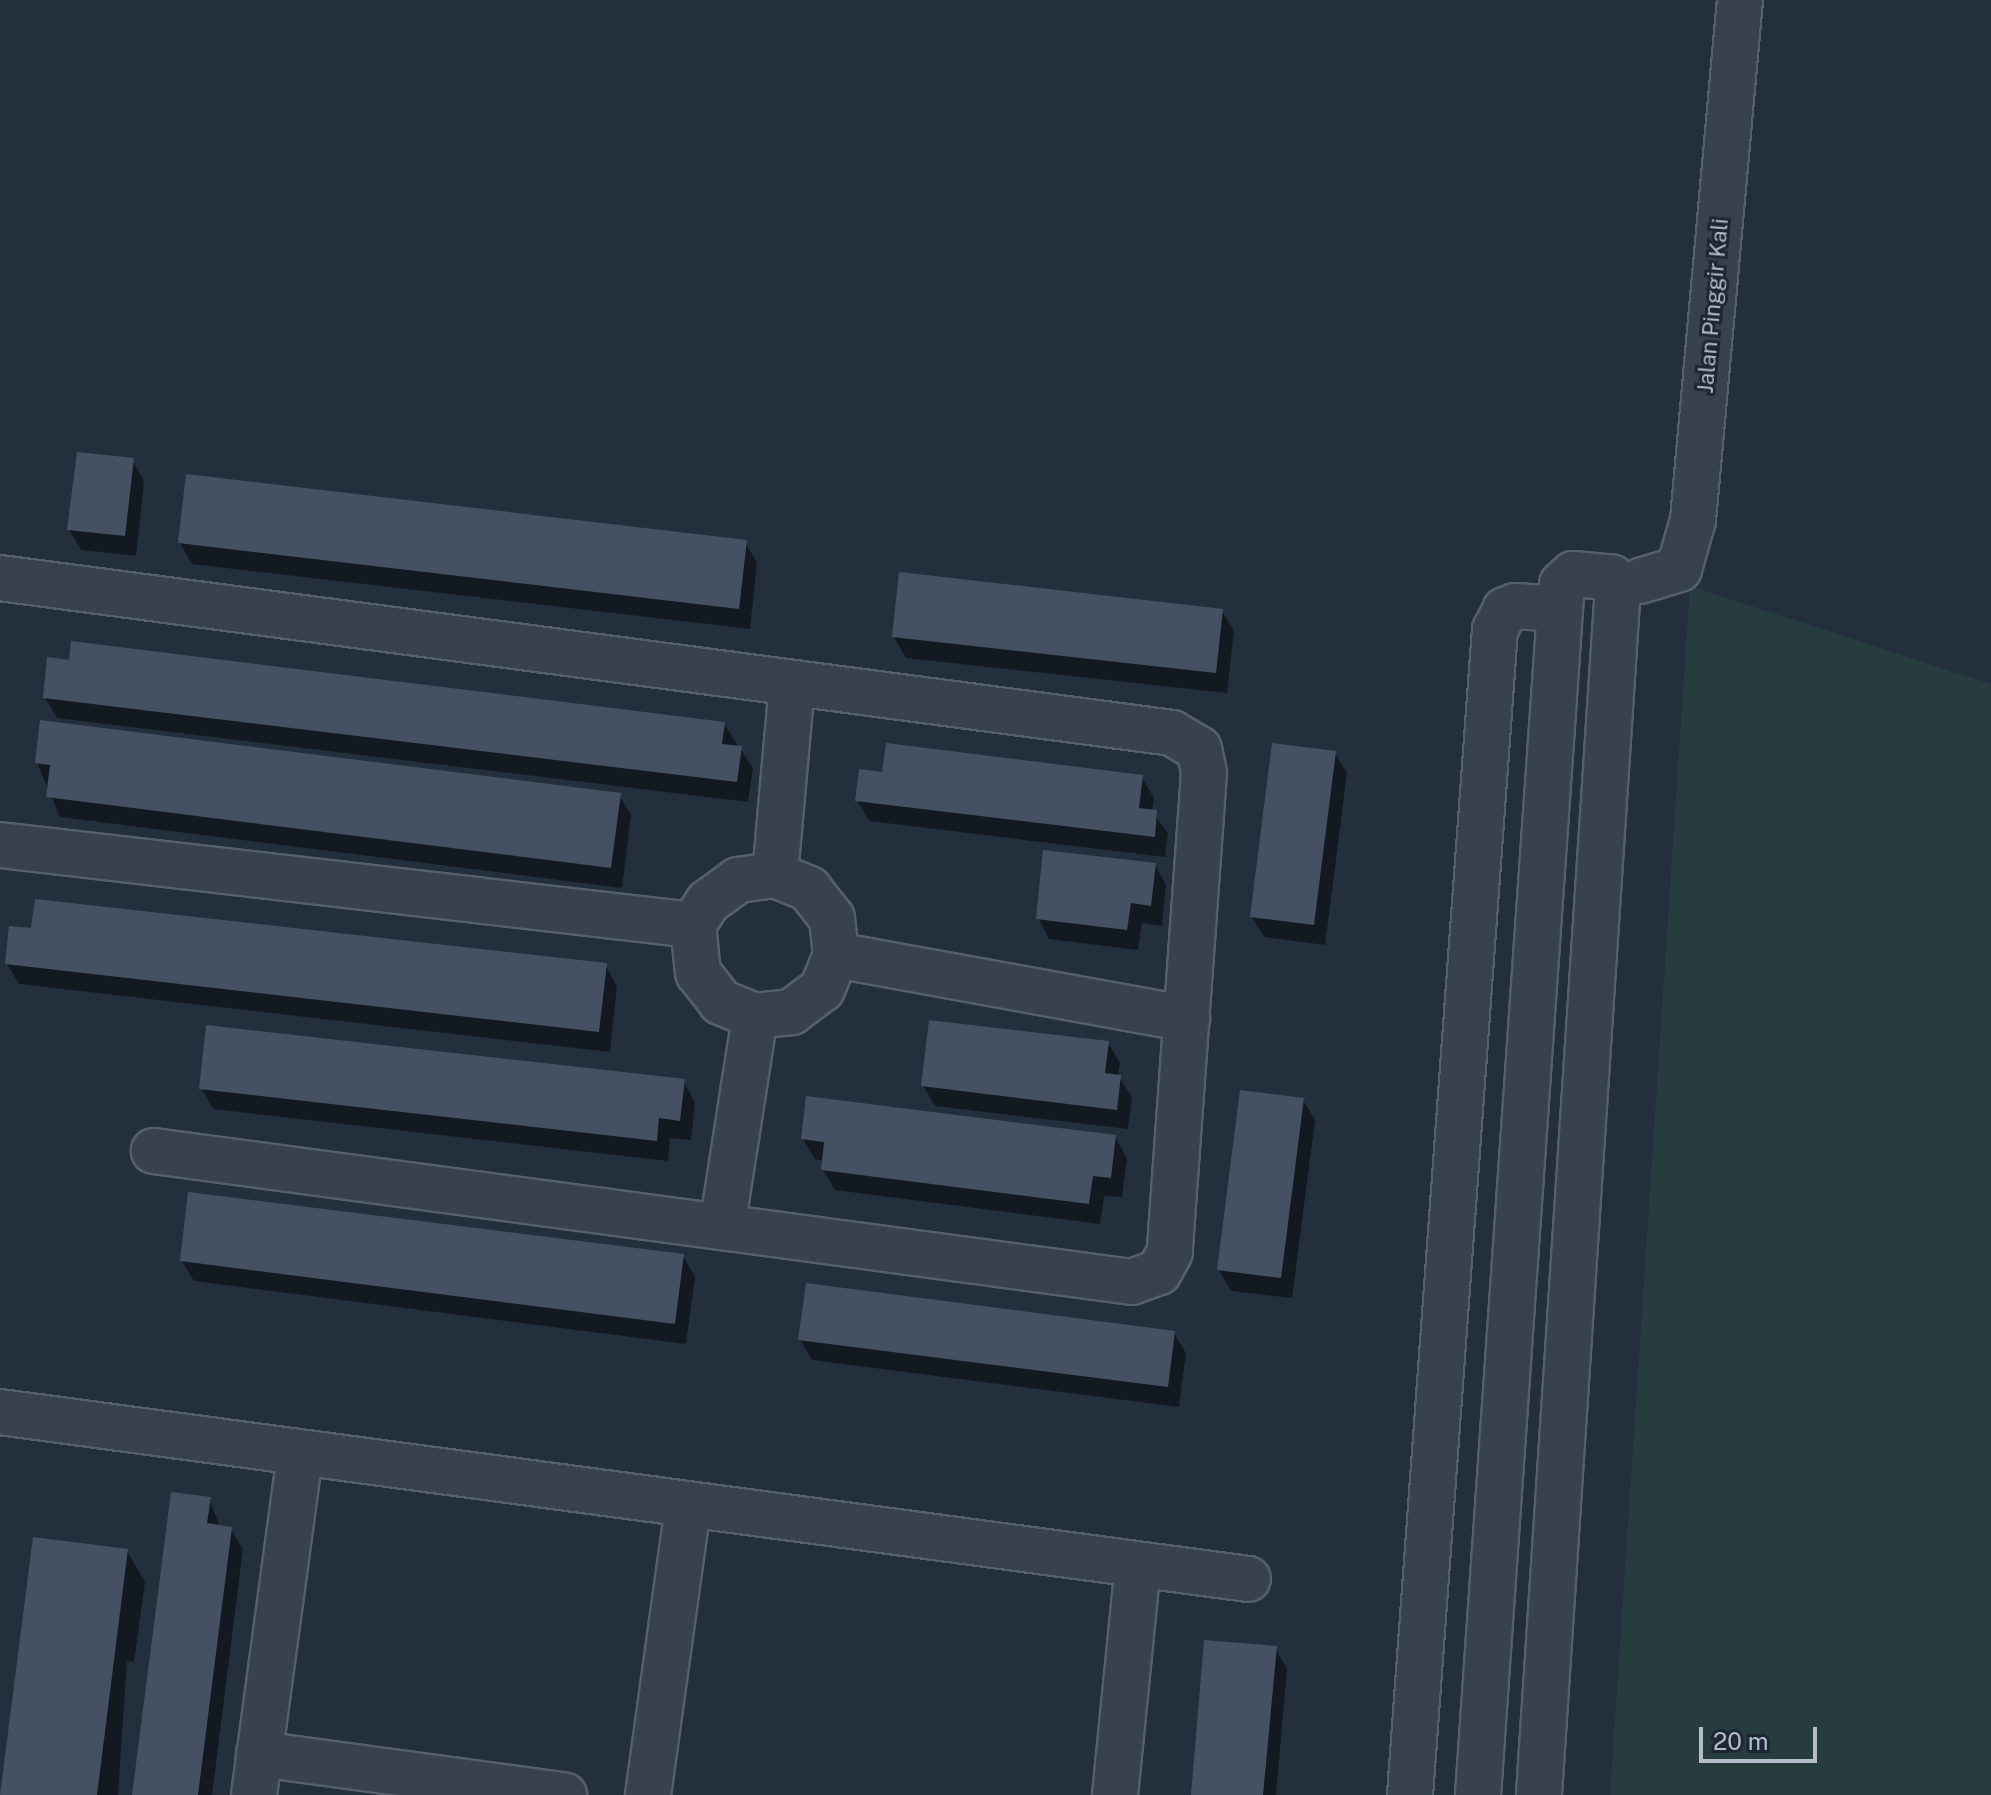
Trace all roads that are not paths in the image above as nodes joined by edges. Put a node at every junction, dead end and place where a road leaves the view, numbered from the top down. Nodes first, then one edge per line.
1 (1740, 0) edge
2 (0, 578) edge
3 (1640, 581) dead end
4 (1560, 609) junction
5 (792, 684) junction
6 (0, 845) edge
7 (775, 875) junction
8 (693, 925) junction
9 (836, 955) junction
10 (755, 1016) junction
11 (1187, 1019) junction
12 (154, 1151) dead end
13 (722, 1227) junction
14 (0, 1412) edge
15 (300, 1454) junction
16 (688, 1505) junction
17 (1138, 1565) junction
18 (1248, 1579) dead end
19 (257, 1775) edge
20 (564, 1795) edge
21 (648, 1795) edge
22 (1115, 1795) edge
23 (1410, 1795) edge
24 (1478, 1795) edge
25 (1539, 1795) edge

1 - 3 street, Jalan Pinggir Kali
2 - 5 street
4 - 23 street
4 - 24 street
4 - 25 street
5 - 7 street
5 - 11 street
6 - 8 street
7 - 8 street
7 - 9 street
8 - 10 street
9 - 10 street
9 - 11 street
10 - 13 street
11 - 13 street
12 - 13 street
14 - 15 street
15 - 16 street
15 - 19 street
16 - 17 street
16 - 21 street
17 - 18 street
17 - 22 street
19 - 20 street

